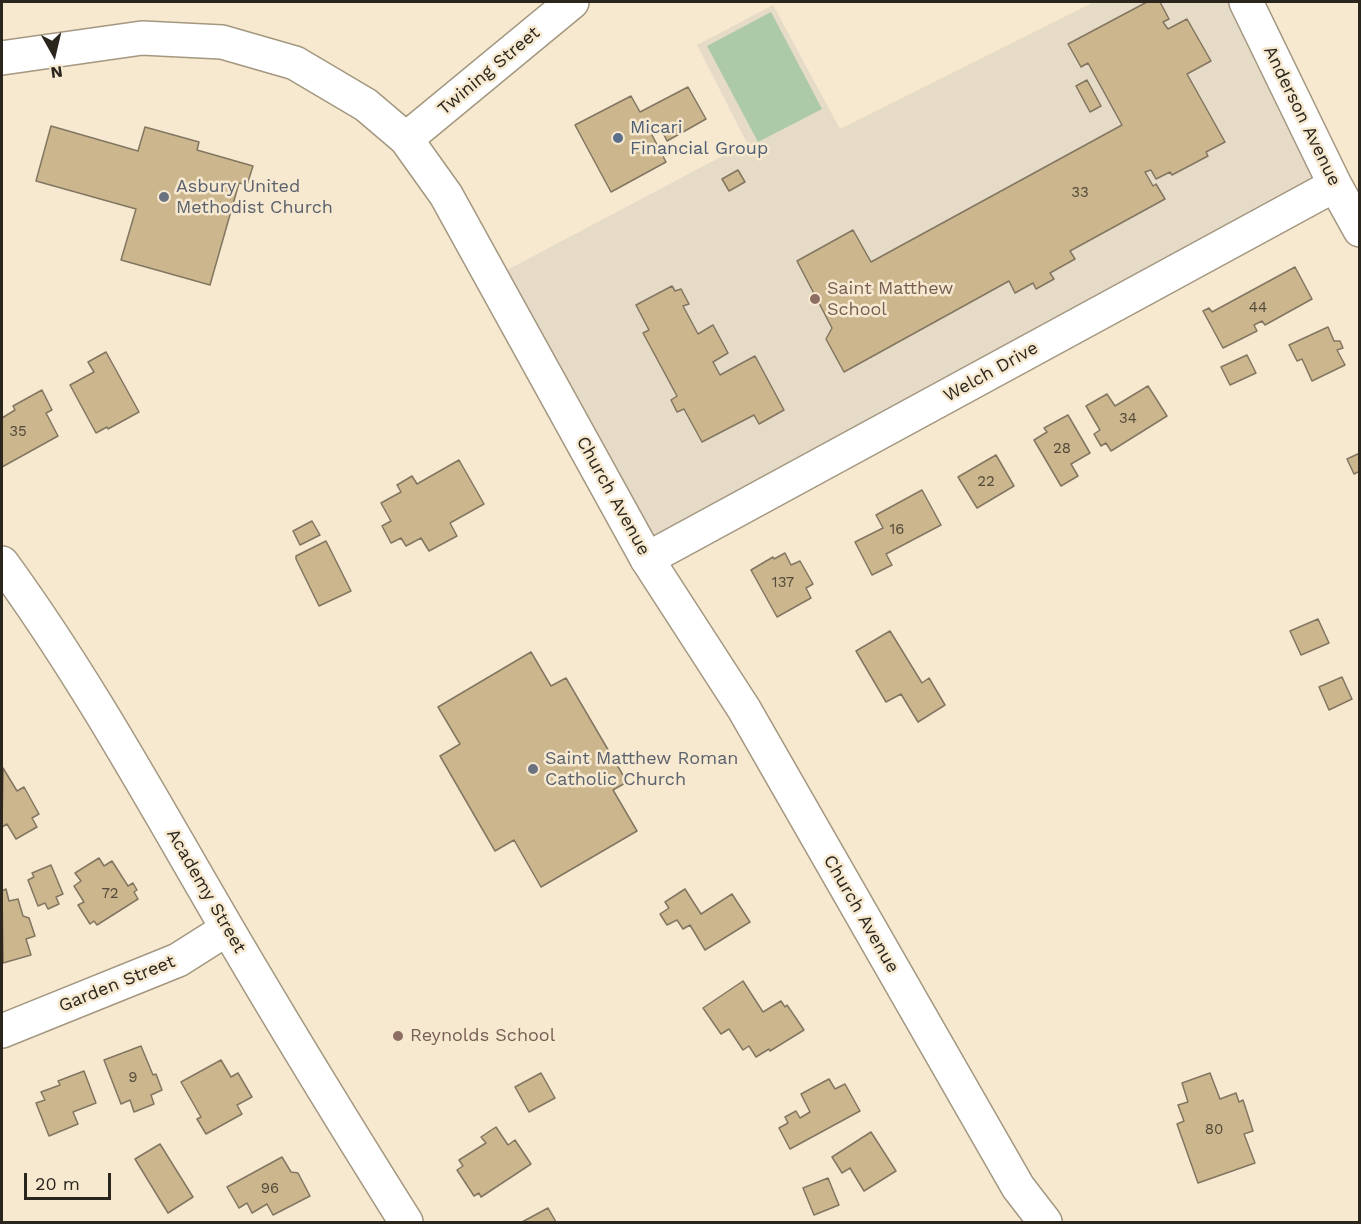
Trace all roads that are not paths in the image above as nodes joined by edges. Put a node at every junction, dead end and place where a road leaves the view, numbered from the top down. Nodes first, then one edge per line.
1 (572, 2) edge
2 (1246, 2) edge
3 (2, 58) edge
4 (406, 140) junction
5 (1335, 185) junction
6 (1359, 230) edge
7 (647, 559) junction
8 (2, 562) edge
9 (227, 928) junction
10 (2, 1031) edge
11 (406, 1222) edge
12 (1046, 1222) edge

1 - 4 street, Twining Street
2 - 5 street, Anderson Avenue
3 - 4 street, Church Avenue
4 - 7 street, Church Avenue
5 - 6 street, Anderson Avenue
5 - 7 street, Welch Drive
7 - 12 street, Church Avenue
8 - 9 street, Academy Street
9 - 10 street, Garden Street
9 - 11 street, Academy Street

